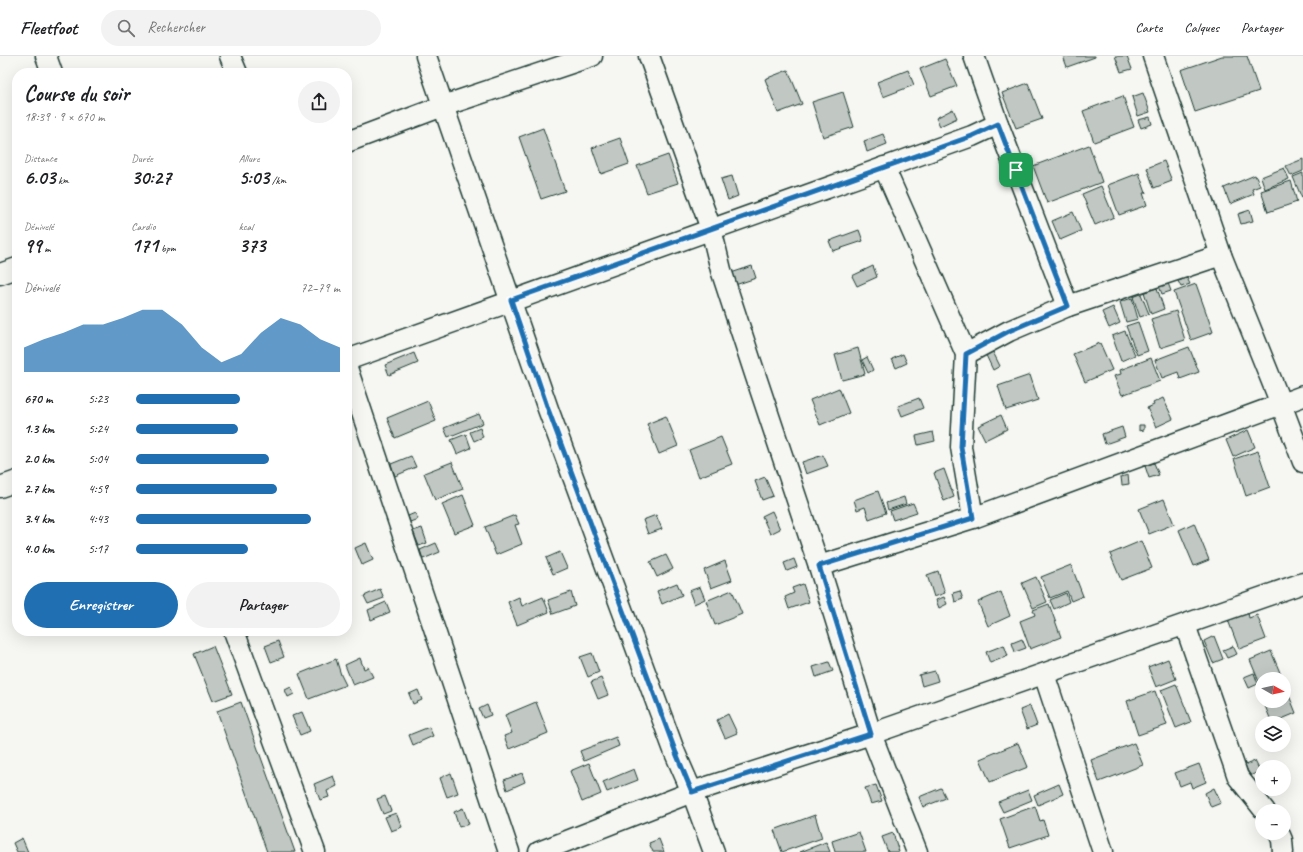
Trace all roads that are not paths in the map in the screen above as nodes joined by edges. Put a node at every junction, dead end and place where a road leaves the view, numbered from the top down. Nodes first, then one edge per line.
1 (46, 56) edge
2 (230, 56) edge
3 (426, 56) edge
4 (592, 56) edge
5 (649, 56) edge
6 (974, 56) edge
7 (1159, 58) edge
8 (50, 68) edge
9 (235, 68) edge
10 (443, 106) junction
11 (998, 124) junction
12 (352, 140) edge
13 (884, 167) junction
14 (711, 230) junction
15 (1221, 255) junction
16 (12, 270) edge
17 (0, 274) edge
18 (511, 300) junction
19 (1068, 306) junction
20 (966, 354) junction
21 (352, 358) edge
22 (352, 383) edge
23 (1303, 396) edge
24 (1281, 404) junction
25 (1303, 462) edge
26 (12, 482) edge
27 (0, 487) edge
28 (973, 518) junction
29 (819, 566) junction
30 (1303, 583) edge
31 (1184, 625) junction
32 (236, 636) edge
33 (1044, 674) junction
34 (871, 734) junction
35 (692, 792) junction
36 (1259, 804) edge
37 (1282, 840) edge
38 (315, 852) edge
39 (509, 852) edge
40 (539, 852) edge
41 (714, 852) edge
42 (917, 852) edge
43 (1103, 852) edge
44 (1283, 852) edge

1 - 8 street
2 - 9 street
3 - 10 street
4 - 10 street
5 - 14 street
6 - 11 street
7 - 15 street
10 - 12 street
10 - 18 street
11 - 13 street
11 - 19 street
13 - 14 street
13 - 20 street
14 - 18 street
14 - 29 street
15 - 19 street
15 - 24 street
16 - 17 street
18 - 21 street
18 - 35 street
19 - 20 street
20 - 28 street
22 - 39 street
23 - 24 street
24 - 25 street
24 - 28 street
26 - 27 street
28 - 29 street
29 - 34 street
30 - 31 street
31 - 33 street
31 - 36 street
32 - 38 street
33 - 34 street
33 - 43 street
34 - 35 street
34 - 42 street
35 - 40 street
35 - 41 street
37 - 44 street

